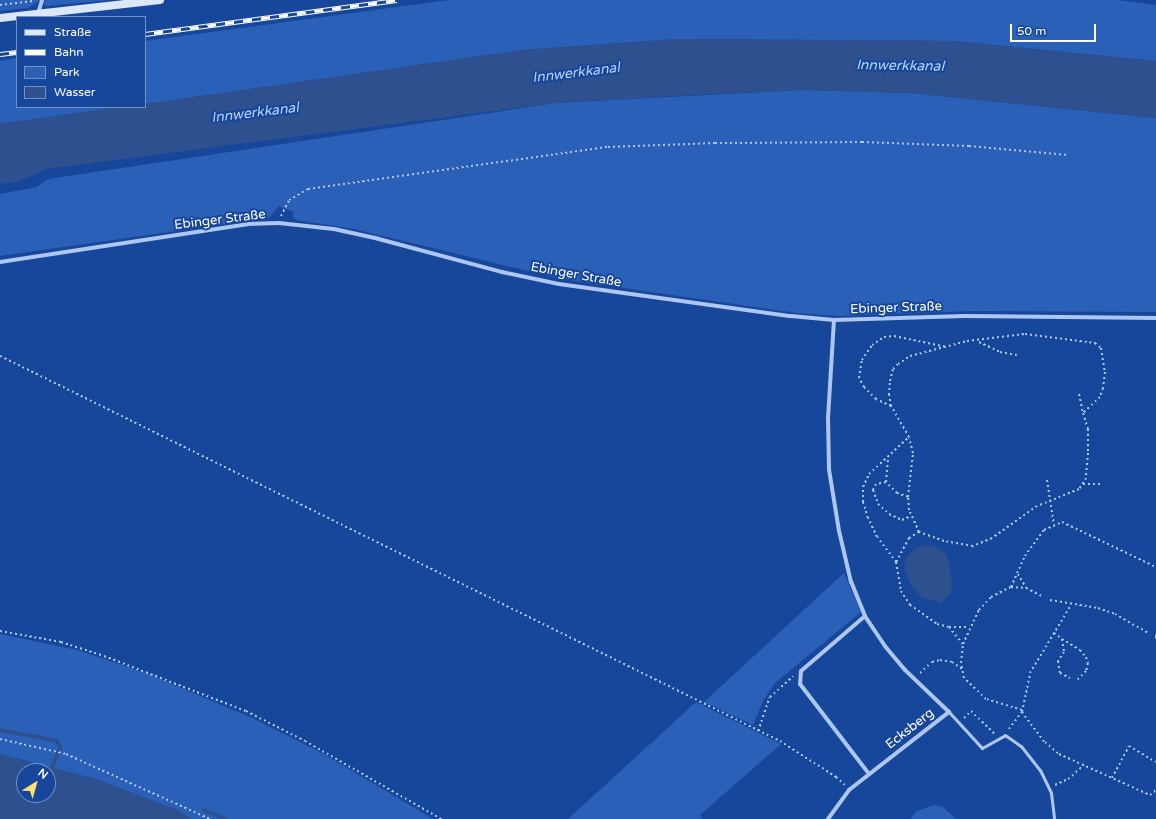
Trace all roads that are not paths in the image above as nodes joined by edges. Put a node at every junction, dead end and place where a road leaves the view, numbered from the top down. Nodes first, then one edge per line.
1 (42, 0) edge
2 (160, 0) edge
3 (38, 14) junction
4 (16, 16) edge
5 (19, 16) edge
6 (0, 18) edge
7 (0, 262) edge
8 (1156, 318) edge
9 (834, 320) junction
10 (865, 616) junction
11 (949, 712) junction
12 (869, 774) junction
13 (828, 819) edge
14 (1054, 819) edge

1 - 3 street
2 - 3 main road
3 - 5 main road
4 - 6 main road
7 - 9 street, Ebinger Straße
8 - 9 street, Ebinger Straße
9 - 10 street, Ecksberg
10 - 11 street, Ecksberg
10 - 12 street
11 - 12 street, Ecksberg
11 - 14 lane
12 - 13 street, Ecksberg

